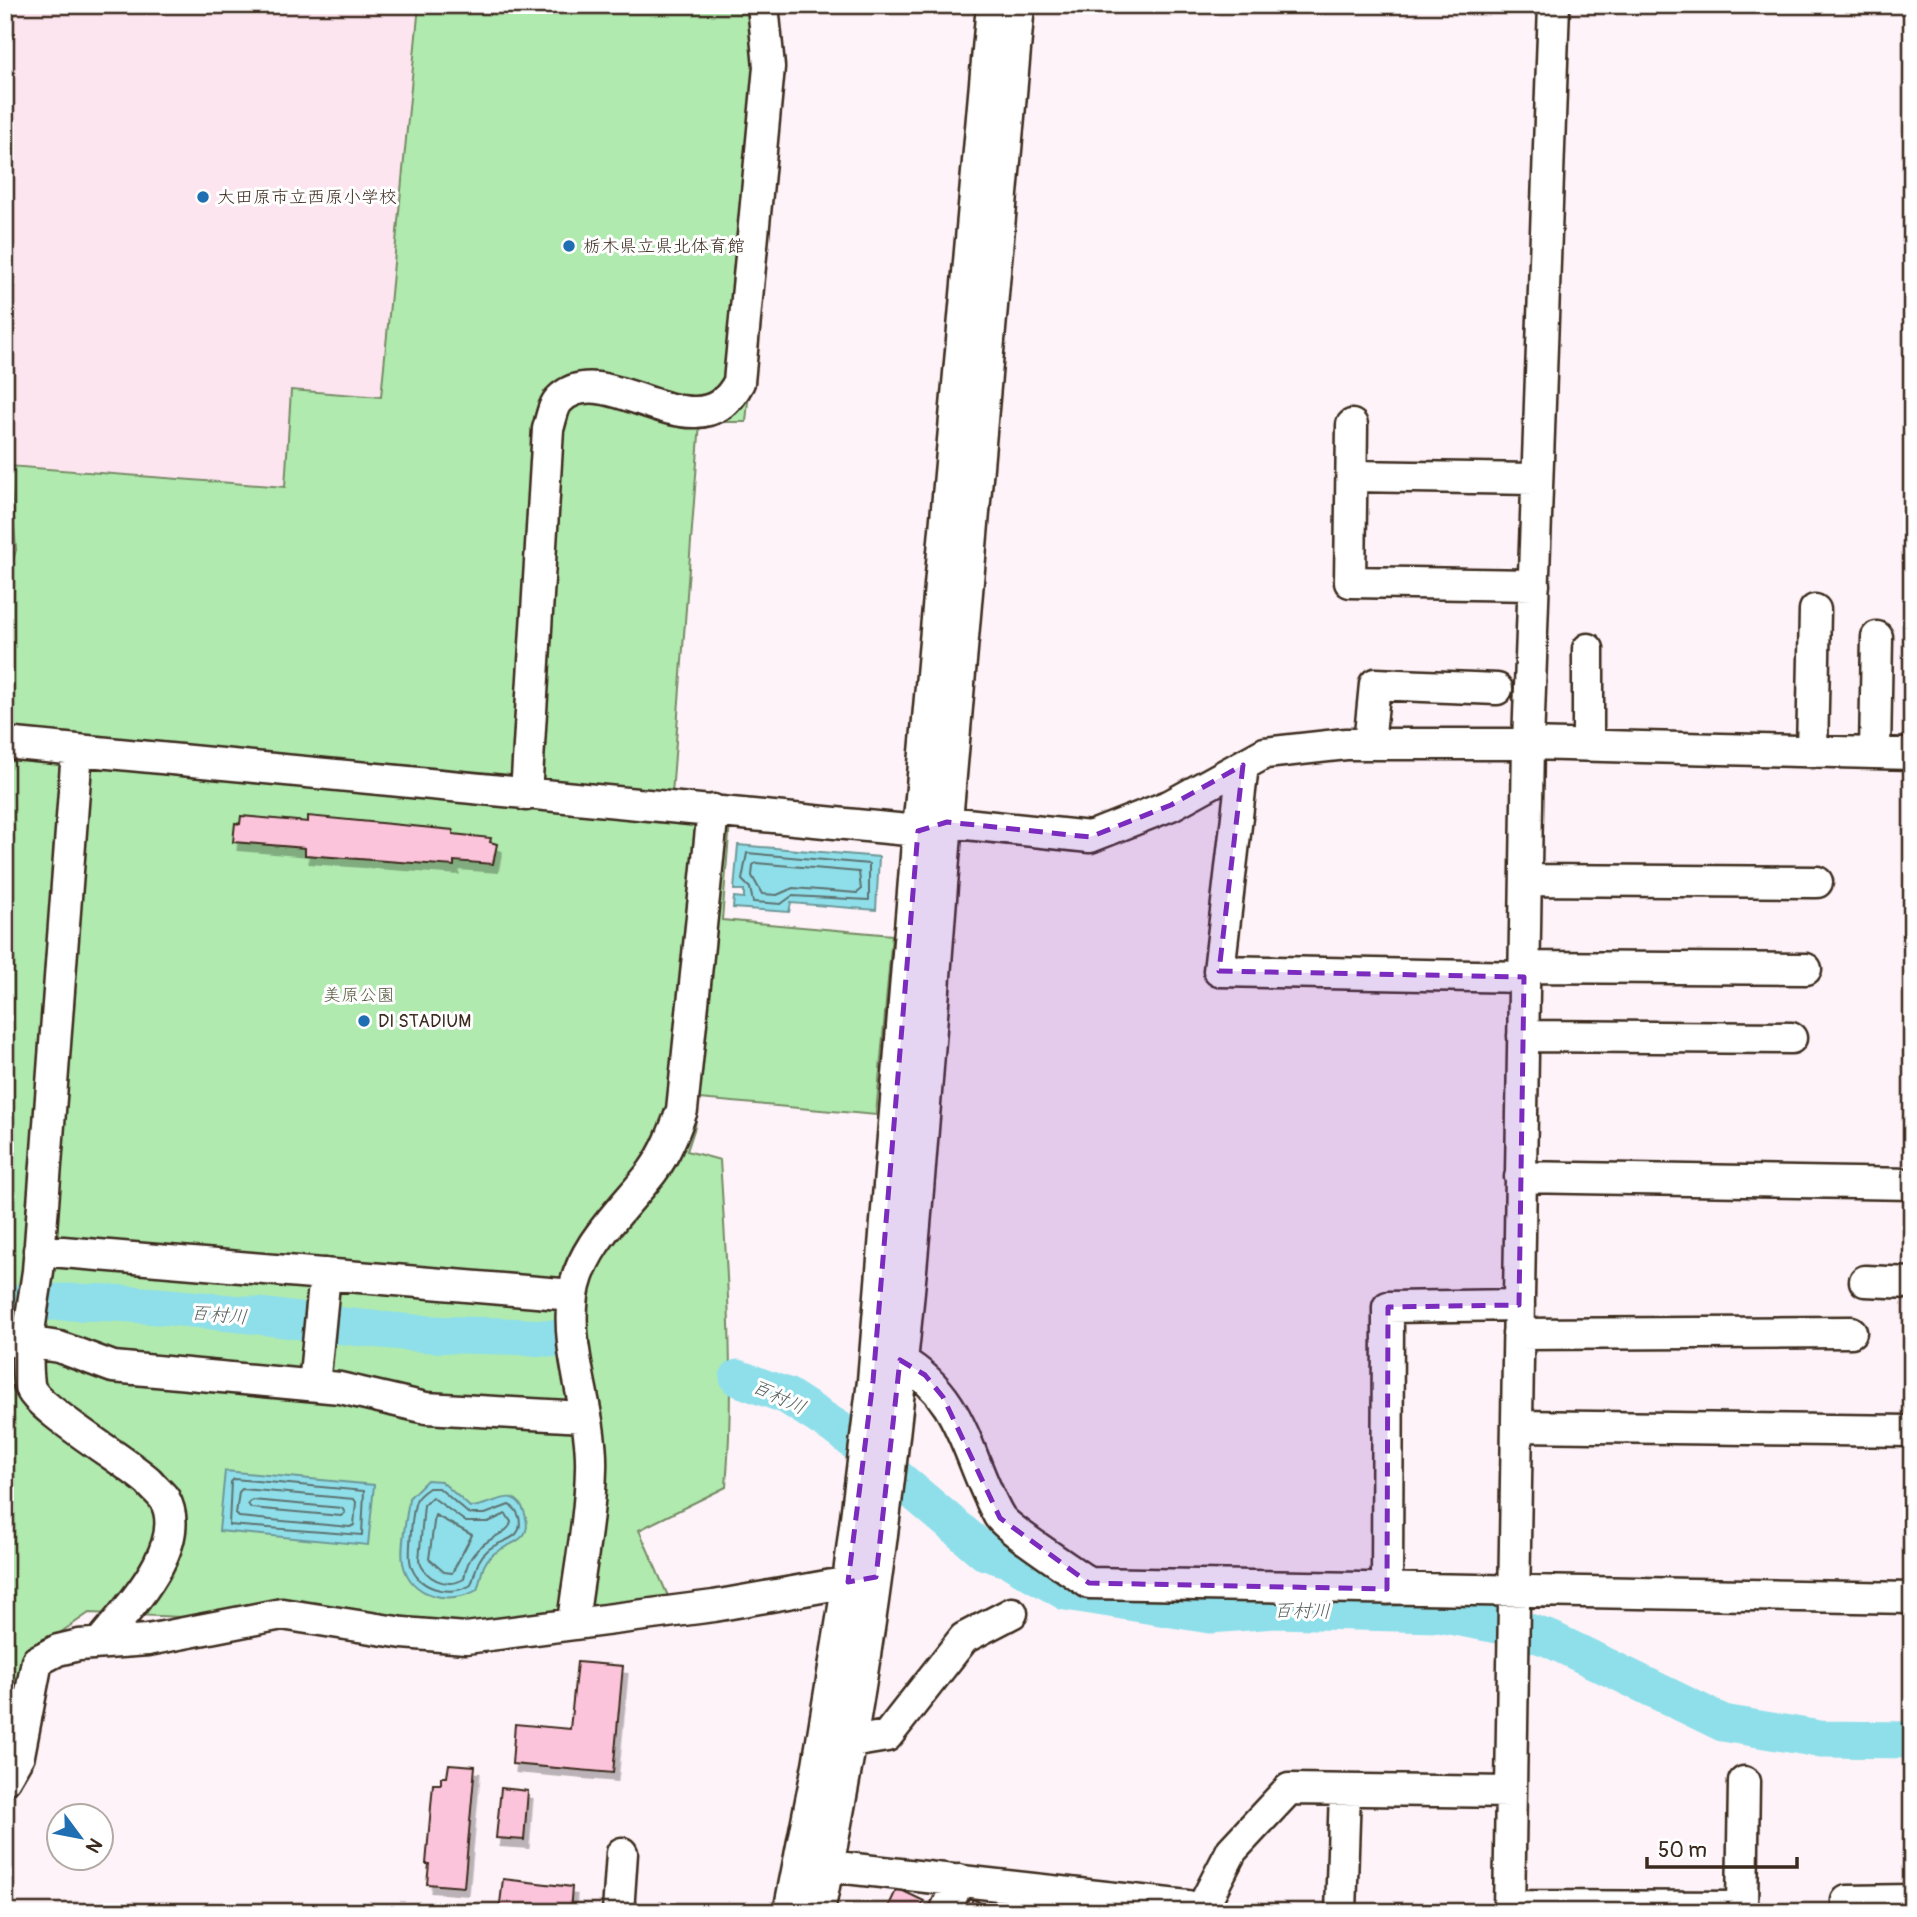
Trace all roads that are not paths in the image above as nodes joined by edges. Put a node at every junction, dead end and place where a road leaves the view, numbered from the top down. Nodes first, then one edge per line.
1 (763, 5) edge
2 (992, 5) edge
3 (1019, 5) edge
4 (1554, 5) edge
5 (1352, 425) dead end
6 (1352, 476) junction
7 (1537, 479) junction
8 (1534, 585) junction
9 (1815, 610) dead end
10 (1877, 637) dead end
11 (1588, 649) dead end
12 (1497, 689) dead end
13 (5, 743) edge
14 (1369, 744) junction
15 (1528, 744) junction
16 (1588, 745) junction
17 (77, 751) junction
18 (1812, 752) junction
19 (1875, 753) junction
20 (1912, 754) edge
21 (1243, 765) junction
22 (526, 795) junction
23 (713, 810) junction
24 (947, 822) junction
25 (918, 831) junction
26 (1526, 880) junction
27 (1817, 882) dead end
28 (1806, 969) dead end
29 (1524, 972) junction
30 (1523, 1037) junction
31 (1791, 1038) dead end
32 (1520, 1177) junction
33 (1912, 1184) edge
34 (39, 1261) junction
35 (1865, 1281) dead end
36 (1912, 1283) edge
37 (324, 1284) junction
38 (573, 1295) junction
39 (1519, 1320) junction
40 (1851, 1332) dead end
41 (17, 1342) edge
42 (900, 1360) junction
43 (314, 1385) junction
44 (584, 1417) junction
45 (1517, 1426) junction
46 (880, 1430) junction
47 (1912, 1431) edge
48 (862, 1579) junction
49 (1387, 1589) junction
50 (1912, 1598) edge
51 (1515, 1601) junction
52 (1012, 1613) dead end
53 (573, 1622) junction
54 (100, 1643) junction
55 (851, 1741) junction
56 (5, 1779) edge
57 (1744, 1782) dead end
58 (1345, 1790) junction
59 (1511, 1792) junction
60 (622, 1853) dead end
61 (828, 1866) junction
62 (959, 1881) junction
63 (1031, 1900) edge
64 (1912, 1900) edge
65 (1124, 1906) edge
66 (1194, 1909) edge
67 (1509, 1909) edge
68 (618, 1912) edge
69 (789, 1912) edge
70 (820, 1912) edge
71 (945, 1912) edge
72 (1341, 1912) edge
73 (1847, 1912) edge

1 - 22 street
2 - 25 street
3 - 24 street
4 - 7 street
5 - 6 street
6 - 7 street
6 - 8 street
7 - 8 street
8 - 15 street
9 - 18 street
10 - 19 street
11 - 16 street
12 - 14 street
13 - 17 street
14 - 15 street
14 - 21 street
15 - 16 street
15 - 26 street
16 - 18 street
17 - 22 street
17 - 34 street
18 - 19 street
19 - 20 street
21 - 24 street
21 - 29 street
22 - 23 street
23 - 25 street
23 - 38 street
24 - 25 street
24 - 42 street
25 - 46 street
26 - 27 street
26 - 29 street
28 - 29 street
29 - 30 street
30 - 31 street
30 - 32 street
32 - 33 street
32 - 39 street
34 - 37 street
34 - 41 street
35 - 36 street
37 - 38 street
37 - 43 street
38 - 44 street
39 - 40 street
39 - 45 street
39 - 49 street
41 - 43 street
41 - 54 street
42 - 46 street
42 - 49 street
43 - 44 street
44 - 53 street
45 - 47 street
45 - 51 street
46 - 48 street
48 - 53 street
48 - 55 street
48 - 69 street
49 - 51 street
50 - 51 street
51 - 59 street
52 - 55 street
53 - 54 street
54 - 56 street
55 - 61 street
57 - 67 street
58 - 59 street
58 - 66 street
58 - 72 street
59 - 67 street
60 - 68 street
61 - 62 street
61 - 70 street
62 - 63 street
62 - 71 street
63 - 65 street
64 - 73 street
65 - 66 street

